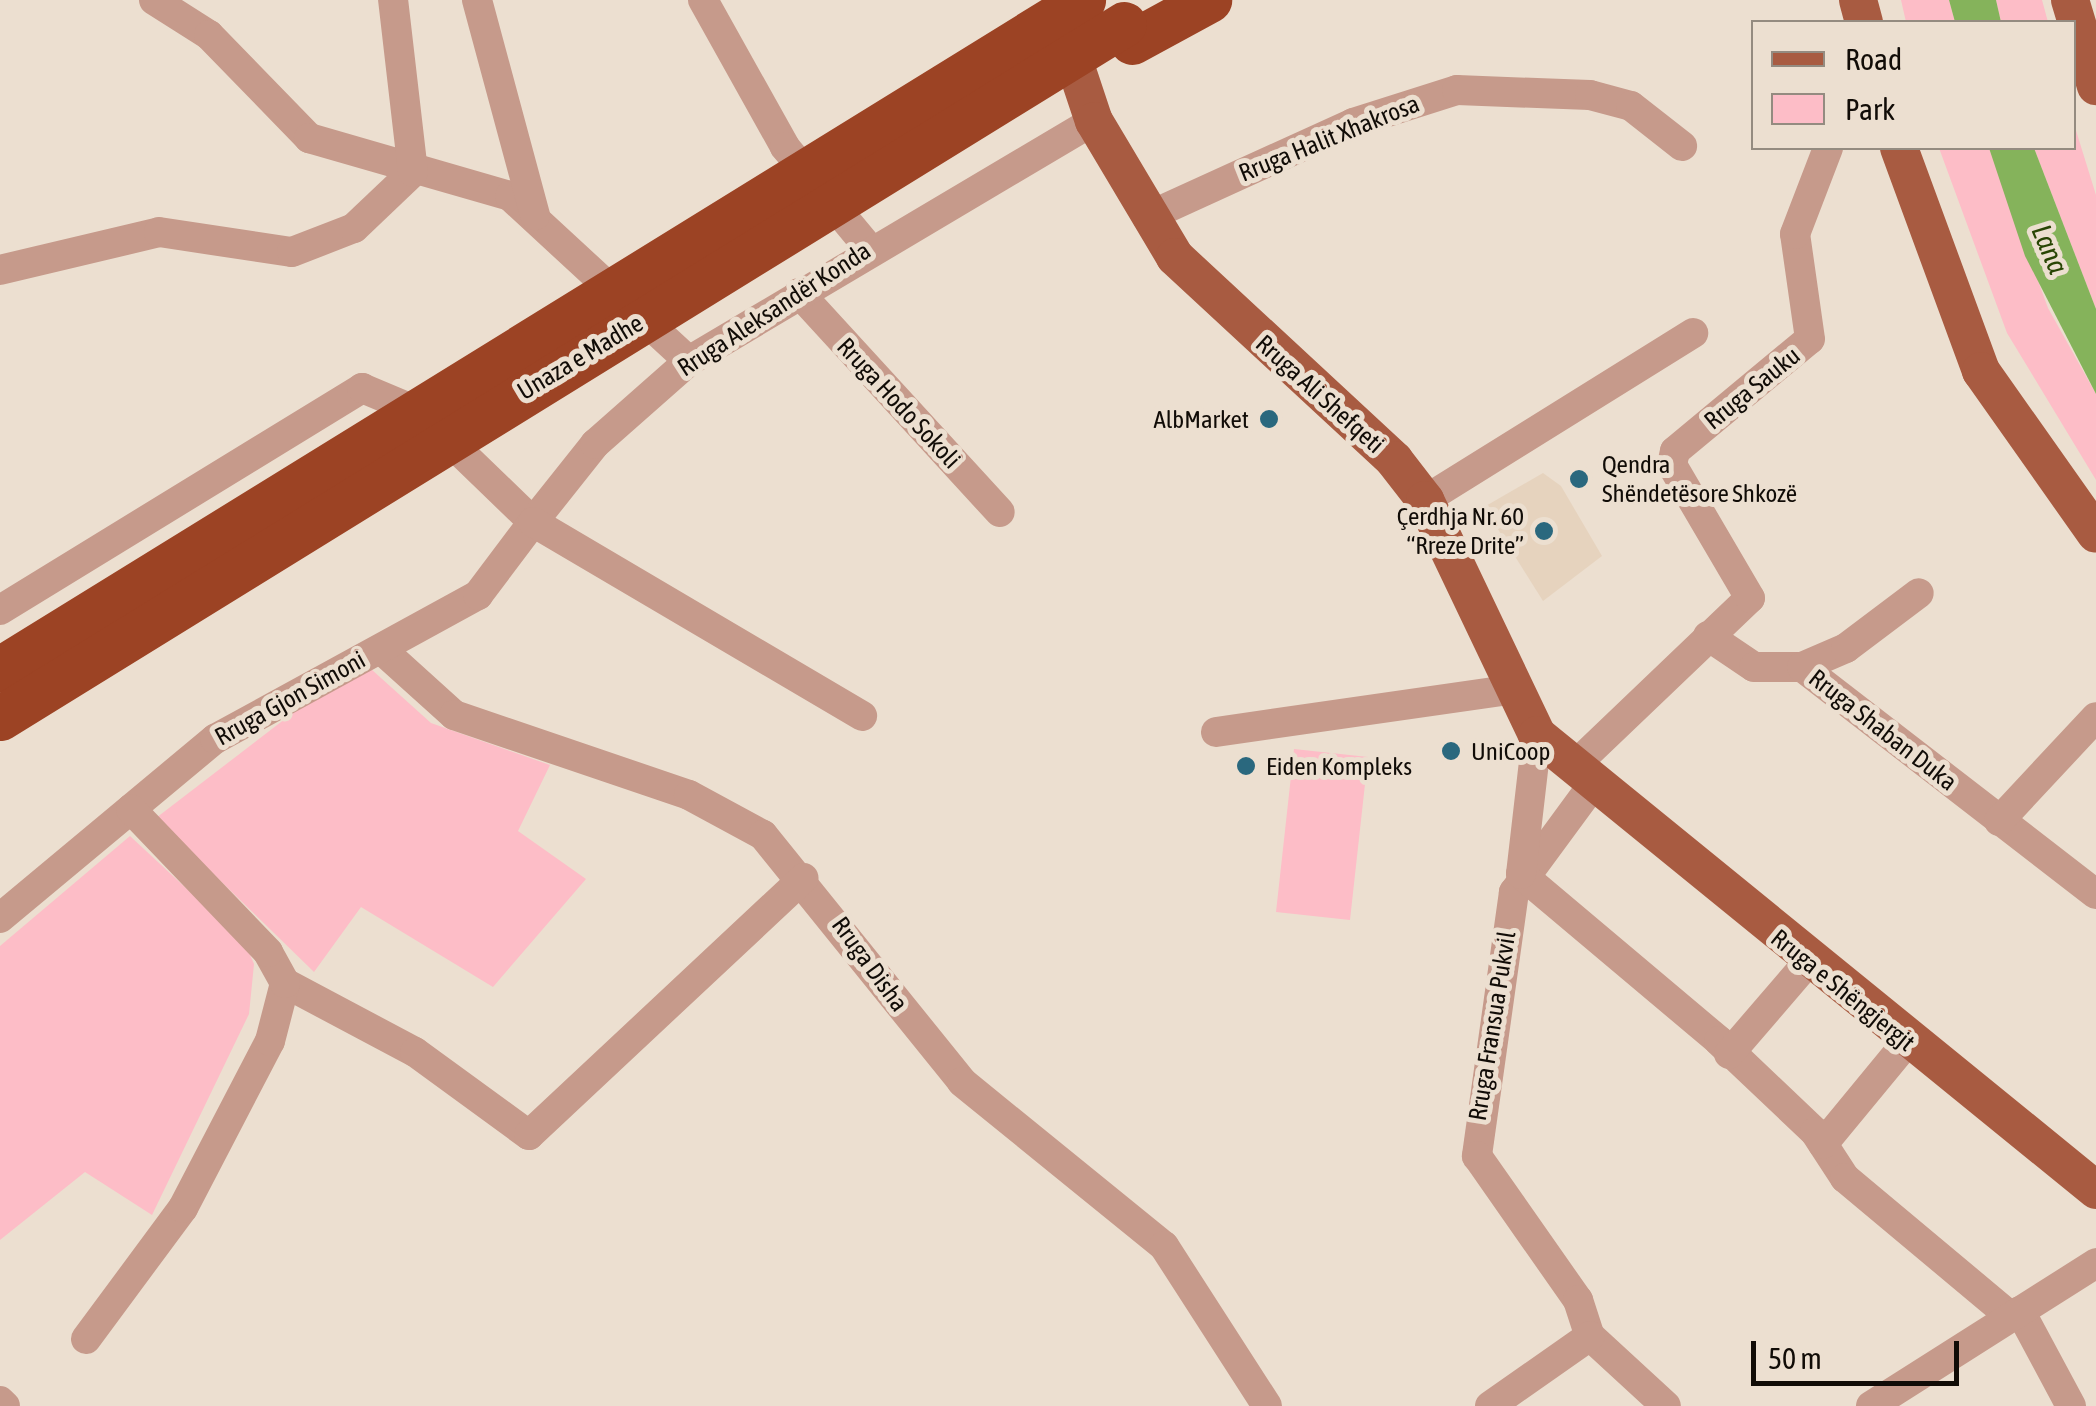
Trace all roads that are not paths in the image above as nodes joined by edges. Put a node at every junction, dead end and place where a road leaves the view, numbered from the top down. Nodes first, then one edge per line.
1 (154, 0) edge
2 (393, 0) edge
3 (477, 0) edge
4 (703, 0) edge
5 (1040, 0) edge
6 (1054, 0) edge
7 (1083, 0) edge
8 (1164, 0) edge
9 (1208, 0) edge
10 (2070, 0) edge
11 (1128, 33) junction
12 (2096, 86) edge
13 (1094, 121) junction
14 (1682, 146) dead end
15 (1827, 150) edge
16 (1900, 150) edge
17 (413, 172) junction
18 (535, 215) junction
19 (1147, 217) junction
20 (711, 227) junction
21 (870, 248) junction
22 (0, 270) edge
23 (798, 293) junction
24 (1693, 333) dead end
25 (689, 361) junction
26 (1424, 500) junction
27 (1000, 512) dead end
28 (533, 522) junction
29 (2096, 534) edge
30 (1919, 593) dead end
31 (0, 610) edge
32 (1708, 636) junction
33 (381, 649) junction
34 (1802, 667) junction
35 (0, 668) edge
36 (1509, 690) junction
37 (862, 716) dead end
38 (2096, 717) edge
39 (0, 718) edge
40 (1216, 732) dead end
41 (1538, 735) junction
42 (1582, 777) junction
43 (131, 809) junction
44 (1999, 821) junction
45 (1521, 874) junction
46 (804, 878) junction
47 (2096, 894) edge
48 (0, 918) edge
49 (1808, 962) junction
50 (285, 983) junction
51 (1907, 1042) junction
52 (1729, 1054) junction
53 (1823, 1144) junction
54 (2096, 1190) edge
55 (2096, 1263) edge
56 (2016, 1314) junction
57 (1590, 1336) junction
58 (86, 1338) dead end
59 (1491, 1405) edge
60 (1268, 1406) edge
61 (1666, 1406) edge
62 (1871, 1406) edge
63 (2071, 1406) edge

1 - 17 street
2 - 17 street
3 - 18 street
4 - 21 street
5 - 20 highway
6 - 13 main road, Rruga Ali Shefqeti
7 - 20 highway, Unaza e Madhe, bridge
8 - 11 highway, Unaza e Madhe
9 - 11 highway
10 - 12 main road
11 - 39 highway, Unaza e Madhe, bridge
13 - 19 main road, Rruga Ali Shefqeti
13 - 21 street, Rruga Aleksandër Konda
14 - 19 street, Rruga Halit Xhakrosa
15 - 32 street, Rruga Sauku
16 - 29 main road
17 - 18 street
17 - 22 street
18 - 25 street
19 - 26 main road, Rruga Ali Shefqeti
20 - 35 highway, Unaza e Madhe, bridge
21 - 23 street, Rruga Aleksandër Konda
23 - 25 street, Rruga Aleksandër Konda
23 - 27 street, Rruga Hodo Sokoli
24 - 26 street
25 - 28 street, Rruga Aleksandër Konda
26 - 36 main road, Rruga Ali Shefqeti
28 - 31 street
28 - 33 street, Rruga Gjon Simoni
28 - 37 street
30 - 34 street
32 - 34 street, Rruga Shaban Duka
32 - 42 street, Rruga Sauku
33 - 43 street, Rruga Gjon Simoni
33 - 46 street, Rruga Disha
34 - 44 street, Rruga Shaban Duka
36 - 40 street
36 - 41 main road, Rruga Ali Shefqeti
38 - 44 street
41 - 42 main road, Rruga Ali Shefqeti
41 - 45 street, Rruga Fransua Pukvil
42 - 45 street
42 - 49 main road, Rruga e Shëngjergjt
43 - 48 street, Rruga Gjon Simoni
43 - 50 street
44 - 47 street, Rruga Shaban Duka
45 - 52 street
45 - 57 street, Rruga Fransua Pukvil
46 - 50 street
46 - 60 street, Rruga Disha
49 - 51 main road, Rruga e Shëngjergjt
49 - 52 street
50 - 58 street
51 - 53 street
51 - 54 main road, Rruga e Shëngjergjt
52 - 53 street
53 - 56 street
55 - 56 street
56 - 62 street
56 - 63 street
57 - 59 street
57 - 61 street, Rruga Fransua Pukvil

